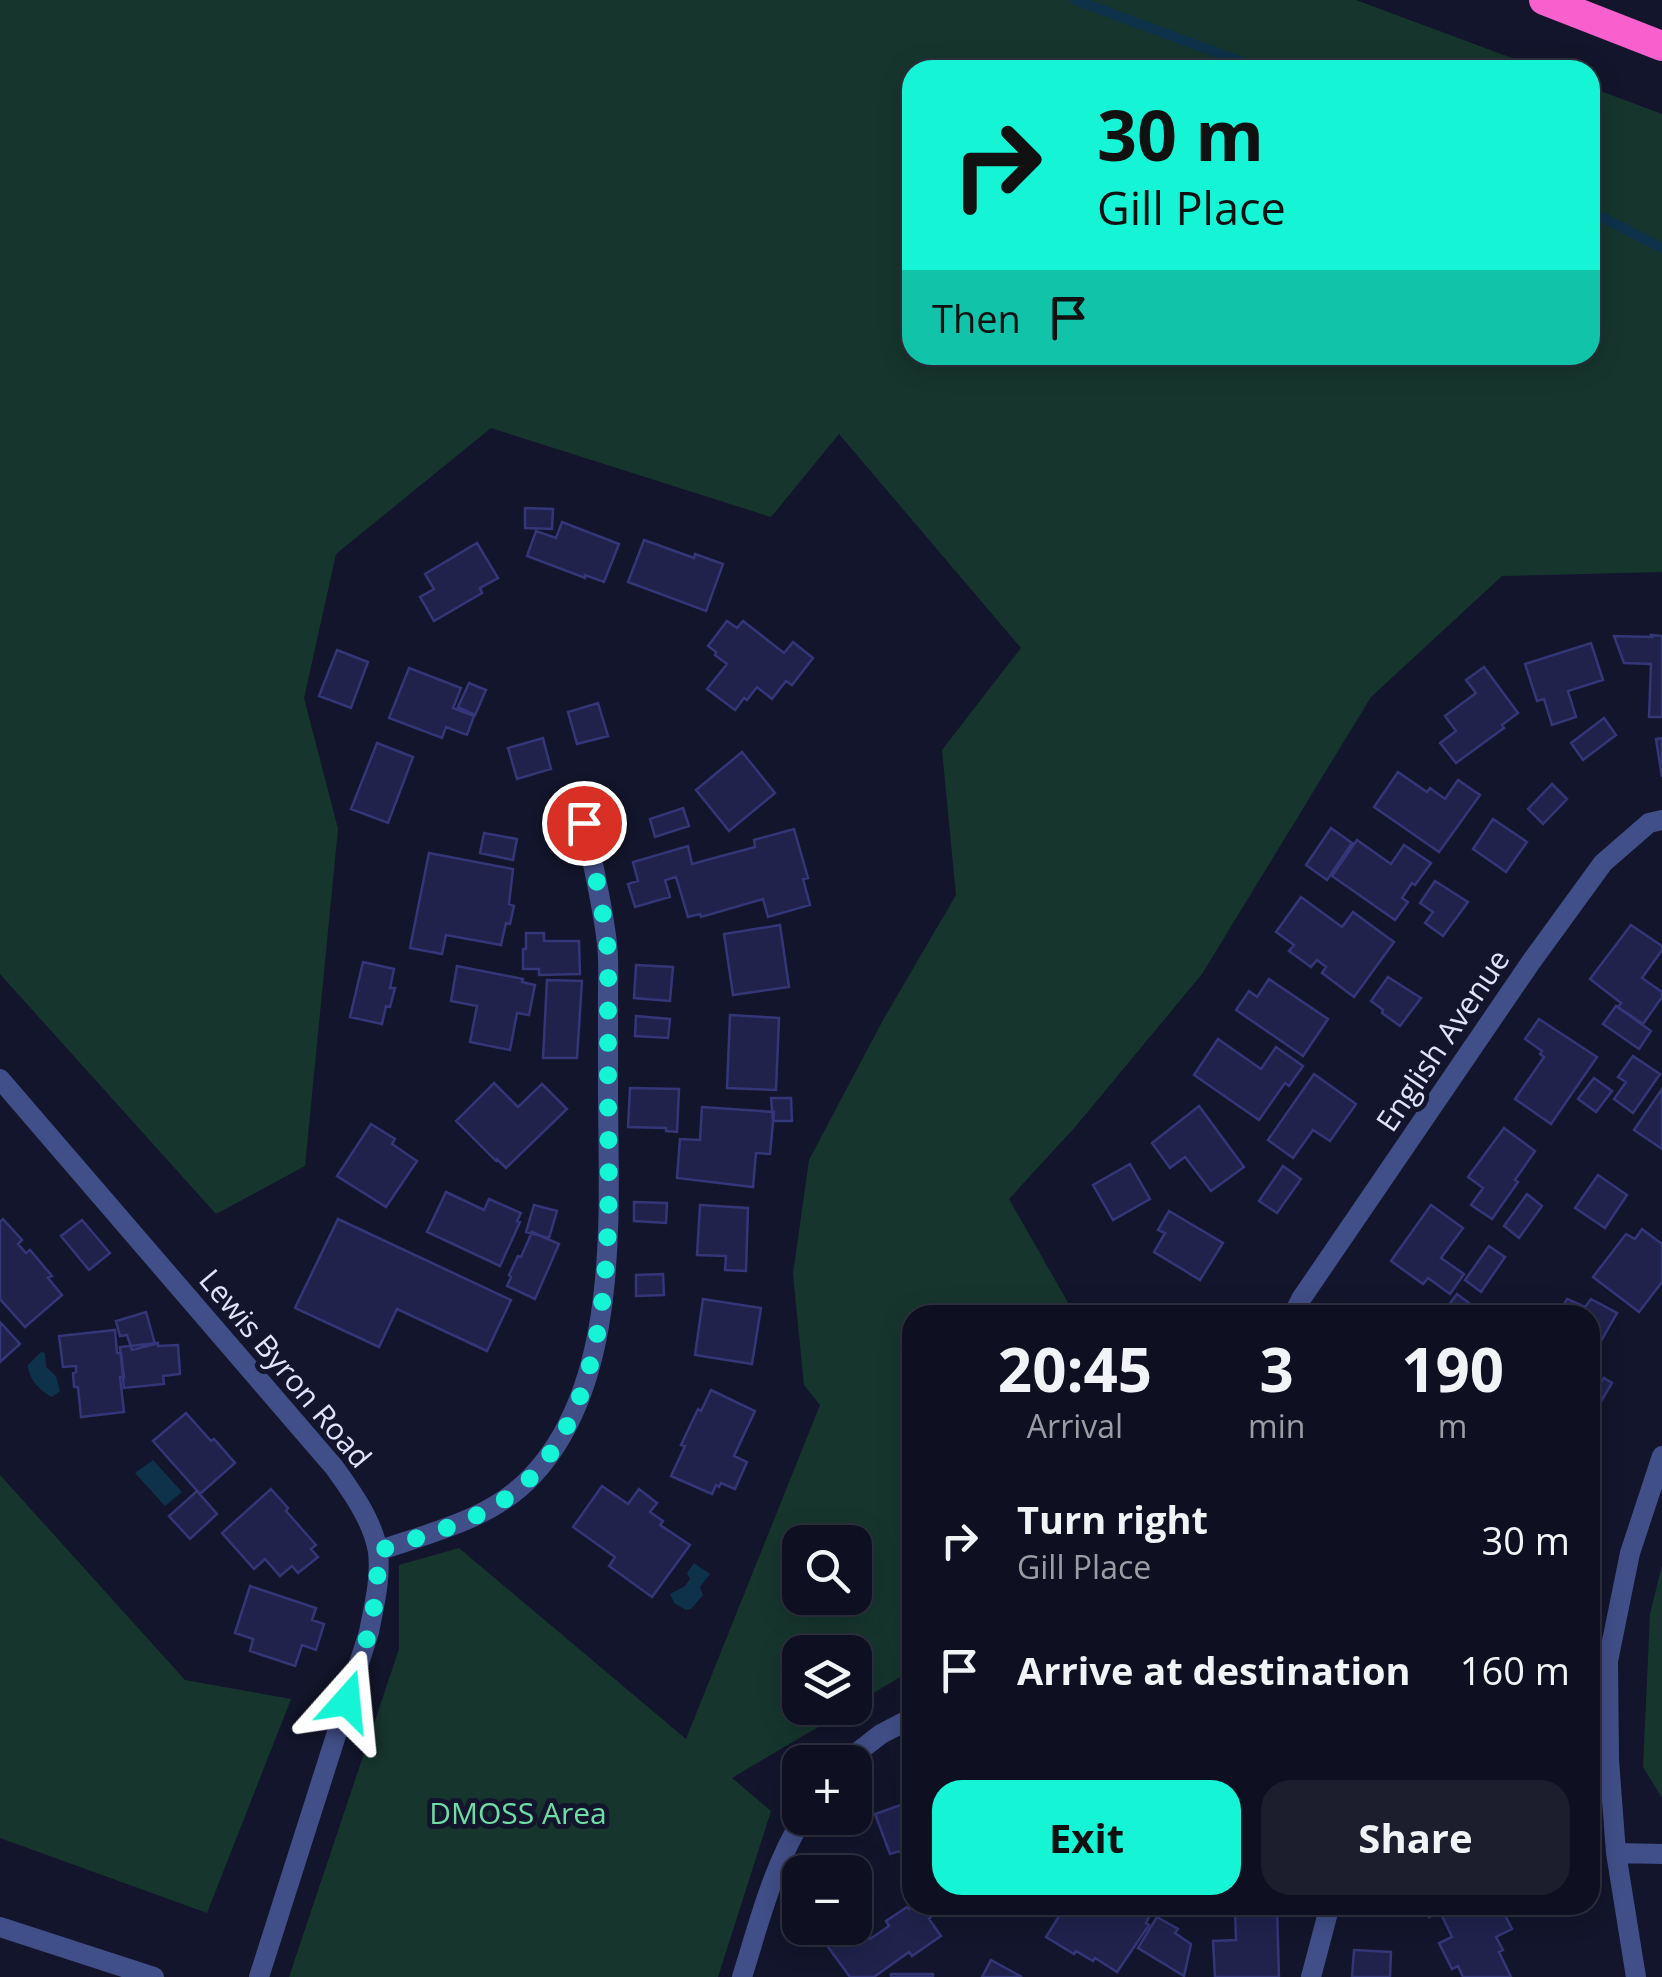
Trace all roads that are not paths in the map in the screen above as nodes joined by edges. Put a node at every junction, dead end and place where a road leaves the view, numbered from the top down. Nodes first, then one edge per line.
1 (1544, 0) edge
2 (1662, 46) edge
3 (1662, 820) edge
4 (584, 823) dead end
5 (0, 1079) edge
6 (1299, 1305) edge
7 (1662, 1456) edge
8 (378, 1551) junction
9 (902, 1723) edge
10 (867, 1745) edge
11 (792, 1835) edge
12 (1616, 1853) junction
13 (1662, 1854) edge
14 (1327, 1915) edge
15 (0, 1927) edge
16 (154, 1977) edge
17 (259, 1977) edge
18 (742, 1977) edge
19 (1311, 1977) edge
20 (1636, 1977) edge

1 - 2 highway
3 - 6 street, English Avenue
4 - 8 street
5 - 8 street, Lewis Byron Road
7 - 12 street
8 - 17 street, Lewis Byron Road
9 - 10 street
11 - 18 street
12 - 13 street
12 - 20 street
14 - 19 street
15 - 16 street

